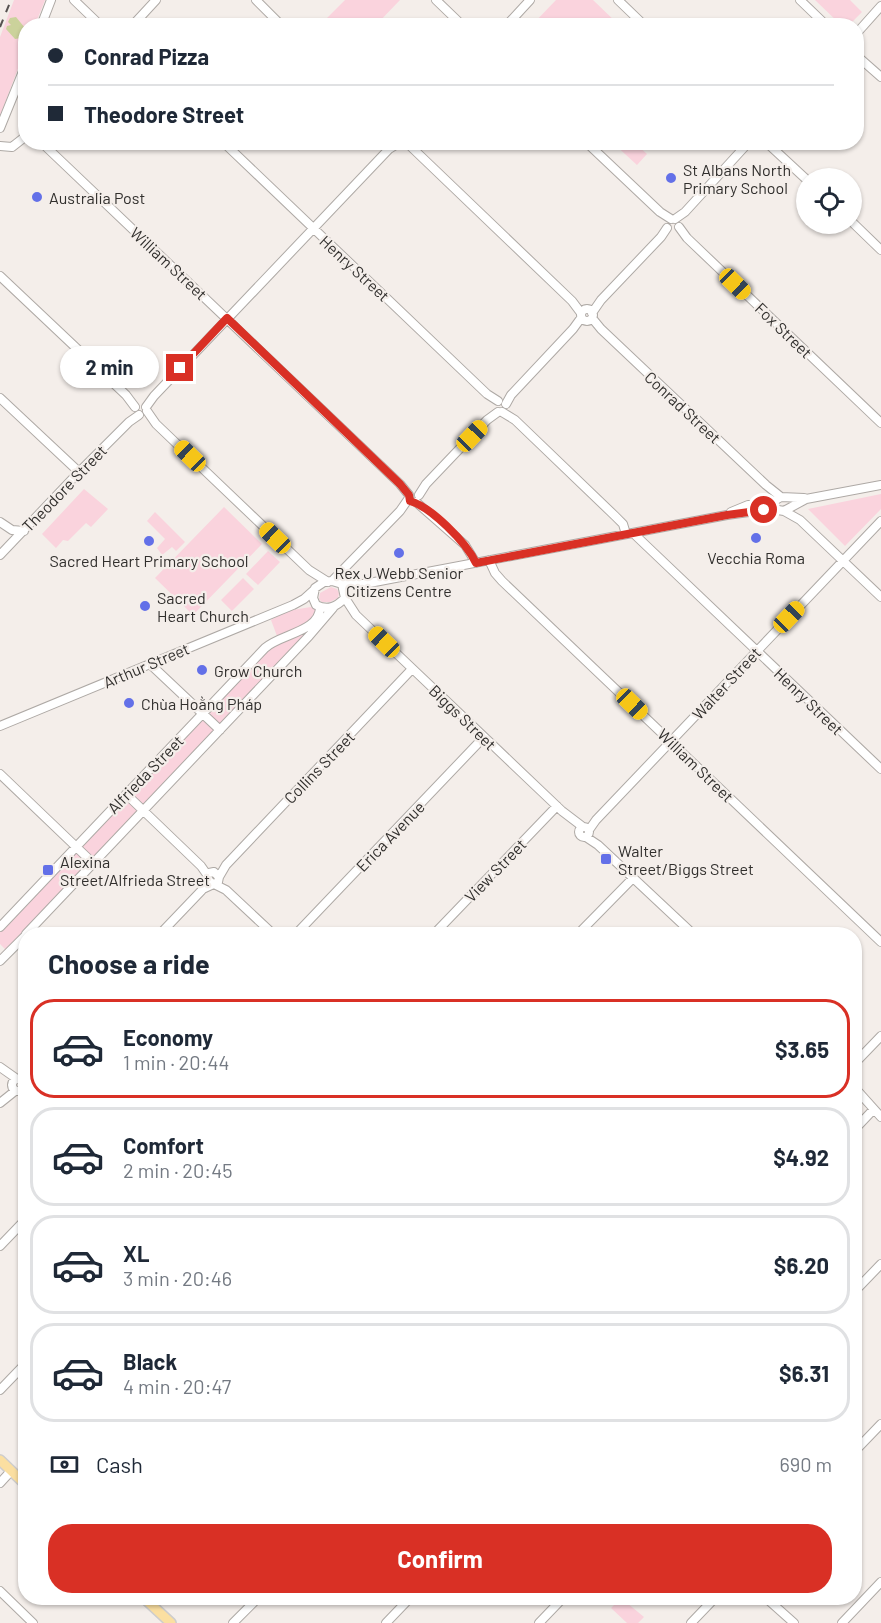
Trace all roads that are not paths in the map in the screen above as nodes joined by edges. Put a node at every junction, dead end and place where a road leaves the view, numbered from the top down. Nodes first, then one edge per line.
1 (51, 0) edge
2 (74, 0) edge
3 (156, 0) edge
4 (256, 0) edge
5 (436, 0) edge
6 (530, 0) edge
7 (618, 0) edge
8 (800, 0) edge
9 (881, 6) edge
10 (44, 18) edge
11 (93, 18) edge
12 (139, 18) edge
13 (274, 18) edge
14 (455, 18) edge
15 (513, 18) edge
16 (637, 18) edge
17 (819, 18) edge
18 (864, 24) edge
19 (864, 61) edge
20 (881, 77) edge
21 (18, 84) edge
22 (0, 128) edge
23 (18, 142) edge
24 (0, 146) edge
25 (49, 150) edge
26 (231, 150) edge
27 (394, 150) edge
28 (407, 150) edge
29 (594, 150) edge
30 (744, 150) edge
31 (775, 150) edge
32 (796, 170) edge
33 (673, 225) junction
34 (312, 229) junction
35 (862, 232) edge
36 (881, 250) edge
37 (0, 276) edge
38 (587, 315) junction
39 (227, 318) junction
40 (0, 398) edge
41 (500, 406) junction
42 (141, 409) junction
43 (881, 423) edge
44 (79, 472) junction
45 (881, 485) edge
46 (414, 497) junction
47 (779, 499) junction
48 (806, 499) junction
49 (792, 506) junction
50 (782, 510) junction
51 (727, 515) junction
52 (800, 520) junction
53 (881, 521) edge
54 (2, 523) edge
55 (24, 531) junction
56 (629, 533) junction
57 (10, 545) junction
58 (0, 555) edge
59 (489, 560) junction
60 (843, 561) junction
61 (476, 563) junction
62 (346, 568) junction
63 (309, 570) junction
64 (330, 581) junction
65 (342, 584) junction
66 (364, 584) junction
67 (314, 589) junction
68 (345, 597) junction
69 (881, 597) edge
70 (293, 605) junction
71 (318, 606) junction
72 (335, 607) junction
73 (356, 615) junction
74 (756, 651) junction
75 (150, 664) junction
76 (412, 669) junction
77 (202, 714) junction
78 (0, 726) edge
79 (220, 730) junction
80 (484, 737) junction
81 (671, 741) junction
82 (881, 769) edge
83 (0, 774) edge
84 (126, 794) junction
85 (557, 806) junction
86 (143, 811) junction
87 (585, 831) junction
88 (76, 846) junction
89 (93, 863) junction
90 (213, 878) junction
91 (633, 878) junction
92 (0, 927) edge
93 (33, 927) edge
94 (167, 927) edge
95 (266, 927) edge
96 (304, 927) edge
97 (441, 927) edge
98 (585, 927) edge
99 (686, 927) edge
100 (881, 942) edge
101 (18, 943) edge
102 (0, 947) edge
103 (7, 954) junction
104 (0, 961) edge
105 (881, 1036) edge
106 (862, 1056) edge
107 (0, 1068) edge
108 (18, 1083) edge
109 (18, 1087) edge
110 (862, 1098) edge
111 (3, 1100) edge
112 (873, 1110) junction
113 (881, 1117) edge
114 (862, 1122) edge
115 (18, 1227) edge
116 (0, 1246) edge
117 (881, 1264) edge
118 (862, 1284) edge
119 (18, 1371) edge
120 (0, 1390) edge
121 (881, 1424) edge
122 (862, 1444) edge
123 (0, 1460) edge
124 (11, 1471) junction
125 (18, 1478) edge
126 (0, 1483) edge
127 (881, 1582) edge
128 (0, 1591) edge
129 (862, 1602) edge
130 (152, 1605) edge
131 (251, 1605) edge
132 (403, 1605) edge
133 (556, 1605) edge
134 (708, 1605) edge
135 (774, 1605) edge
136 (859, 1605) edge
137 (33, 1623) edge
138 (171, 1623) edge
139 (233, 1623) edge
140 (386, 1623) edge
141 (539, 1623) edge
142 (691, 1623) edge
143 (794, 1623) edge
144 (842, 1623) edge

1 - 10 street
2 - 11 street
3 - 12 street
4 - 13 street
5 - 14 street
6 - 15 street
7 - 16 street
8 - 17 street
9 - 18 street
19 - 20 street
21 - 22 street
23 - 24 street
25 - 39 street, William Street
26 - 34 street, Henry Street
27 - 34 street, Theodore Street
28 - 38 street, Conrad Street
29 - 33 street, Fox Street
30 - 33 street
31 - 32 street
33 - 38 street
33 - 43 street, Fox Street
34 - 39 street, Theodore Street
34 - 41 street, Henry Street
35 - 36 street
37 - 42 street
38 - 41 street
38 - 47 street, Conrad Street
39 - 42 street, Theodore Street
39 - 46 street, William Street
40 - 44 street
41 - 46 street
41 - 56 street, Henry Street
42 - 44 street, Theodore Street
42 - 63 street
44 - 55 street, Theodore Street
45 - 48 street
46 - 61 street, William Street
46 - 62 street
47 - 48 street
47 - 49 street
47 - 50 street
47 - 51 street
48 - 49 street
49 - 50 street
49 - 52 street
50 - 51 street
50 - 52 street
51 - 56 street
52 - 60 street
53 - 60 street, Walter Street
54 - 55 street
54 - 57 street
55 - 57 street, Theodore Street
56 - 59 street
56 - 74 street, Henry Street
57 - 58 street, Theodore Street
59 - 61 street
59 - 81 street, William Street
60 - 69 street
60 - 74 street, Walter Street
61 - 66 street
62 - 64 street
62 - 65 street
63 - 64 street
63 - 67 street
64 - 65 street
64 - 67 street
65 - 66 street
65 - 68 street
66 - 68 street
67 - 70 street, Arthur Street
67 - 71 street
68 - 72 street
68 - 73 street, Biggs Street
70 - 71 street, Arthur Street
70 - 75 street, Arthur Street
71 - 72 street
71 - 77 street, Alfrieda Street
72 - 73 street, Biggs Street
72 - 79 street, Alfrieda Street
73 - 76 street, Biggs Street
74 - 81 street, Walter Street
74 - 82 street, Henry Street
75 - 77 street
75 - 78 street, Arthur Street
76 - 80 street, Biggs Street
76 - 90 street, Collins Street
77 - 79 street
77 - 84 street, Alfrieda Street
79 - 86 street, Alfrieda Street
80 - 85 street, Biggs Street
80 - 96 street, Erica Avenue
81 - 87 street, Walter Street
81 - 100 street, William Street
83 - 88 street
84 - 86 street
84 - 88 street, Alfrieda Street
85 - 87 street, Biggs Street
85 - 97 street, View Street
86 - 89 street, Alfrieda Street
86 - 90 street
87 - 91 street, Biggs Street
88 - 89 street
88 - 92 street, Alfrieda Street
89 - 93 street, Alfrieda Street
90 - 94 street, Collins Street
90 - 95 street
91 - 98 street
91 - 99 street, Biggs Street
101 - 103 street, Alfrieda Street
102 - 103 street
103 - 104 street, Alfrieda Street
105 - 106 street
107 - 108 street
109 - 111 street
110 - 112 street
112 - 113 street
112 - 114 street
115 - 116 street
117 - 118 street
119 - 120 street
121 - 122 street
123 - 124 main road
124 - 125 main road
124 - 126 street
127 - 129 street
128 - 137 street
130 - 138 main road
131 - 139 street
132 - 140 street
133 - 141 street
134 - 142 street
135 - 143 street
136 - 144 street

